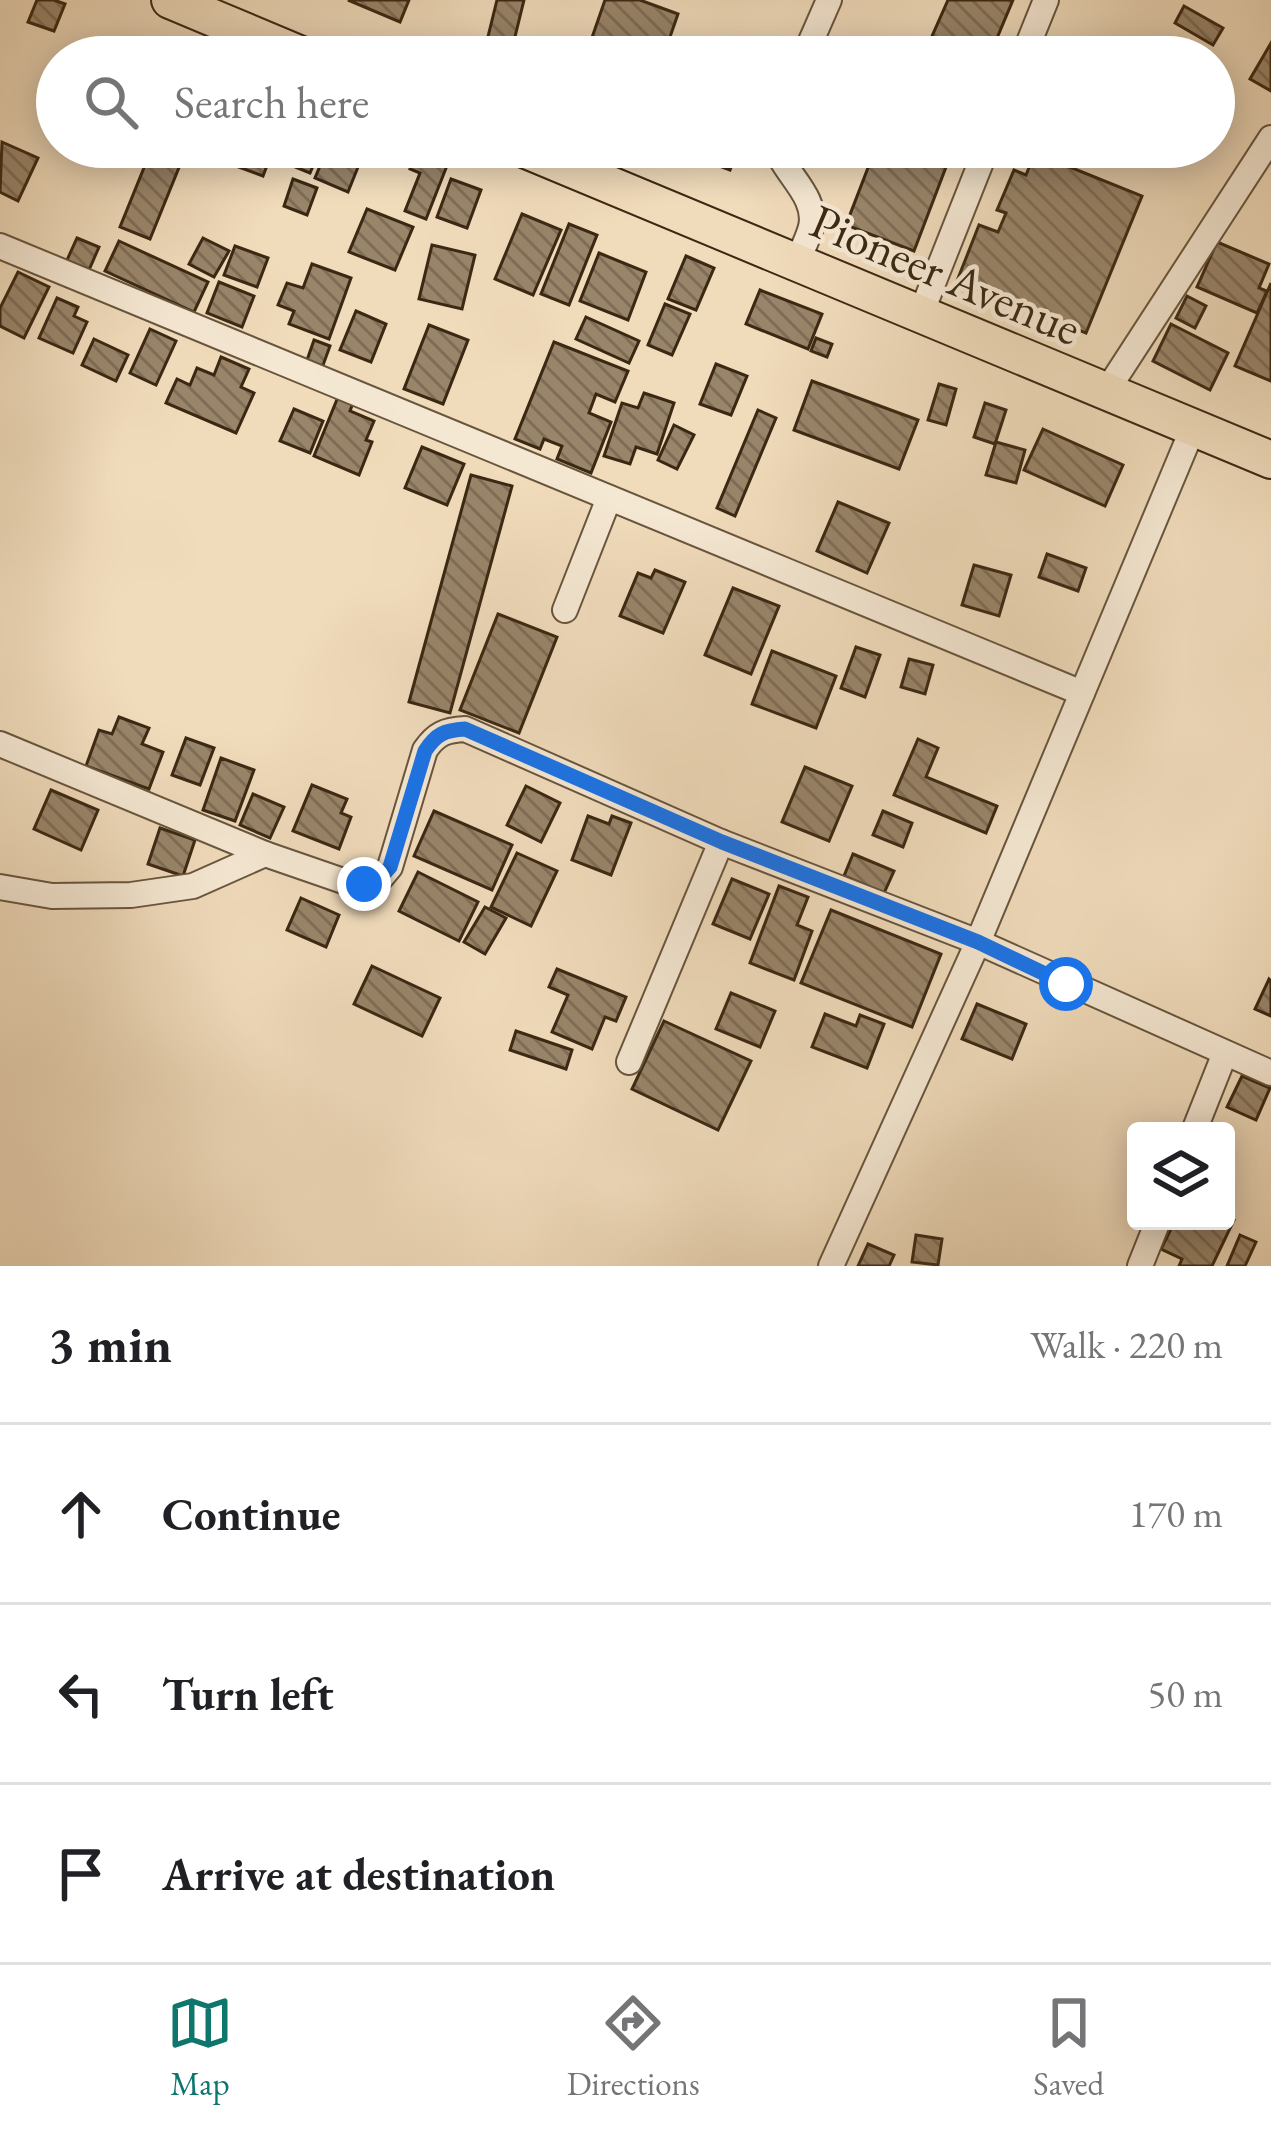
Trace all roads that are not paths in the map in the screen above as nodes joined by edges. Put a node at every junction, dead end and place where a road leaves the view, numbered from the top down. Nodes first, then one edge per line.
1 (170, 0) edge
2 (829, 0) edge
3 (1046, 0) edge
4 (256, 36) edge
5 (813, 36) edge
6 (1031, 36) edge
7 (1271, 138) edge
8 (569, 168) edge
9 (787, 168) edge
10 (979, 168) edge
11 (0, 246) edge
12 (796, 264) junction
13 (920, 316) junction
14 (1106, 392) junction
15 (1193, 428) junction
16 (1271, 460) edge
17 (609, 498) junction
18 (565, 610) dead end
19 (1082, 693) junction
20 (0, 743) edge
21 (722, 842) junction
22 (265, 854) junction
23 (0, 887) edge
24 (978, 942) junction
25 (1225, 1053) junction
26 (629, 1062) dead end
27 (1271, 1073) edge
28 (1198, 1122) edge
29 (1155, 1230) edge
30 (831, 1266) edge
31 (1141, 1266) edge

1 - 4 highway
2 - 5 street
3 - 6 street
7 - 14 street
8 - 12 highway, Pioneer Avenue
9 - 12 street
10 - 13 street
11 - 17 street
12 - 13 highway, Pioneer Avenue
13 - 14 highway, Pioneer Avenue
14 - 15 highway, Pioneer Avenue
15 - 16 highway, Pioneer Avenue
15 - 19 street
17 - 18 street
17 - 19 street
19 - 24 street
20 - 22 street
21 - 22 street
21 - 24 street
21 - 26 street
22 - 23 street
24 - 25 street
24 - 30 street
25 - 27 street
25 - 28 street
29 - 31 street

